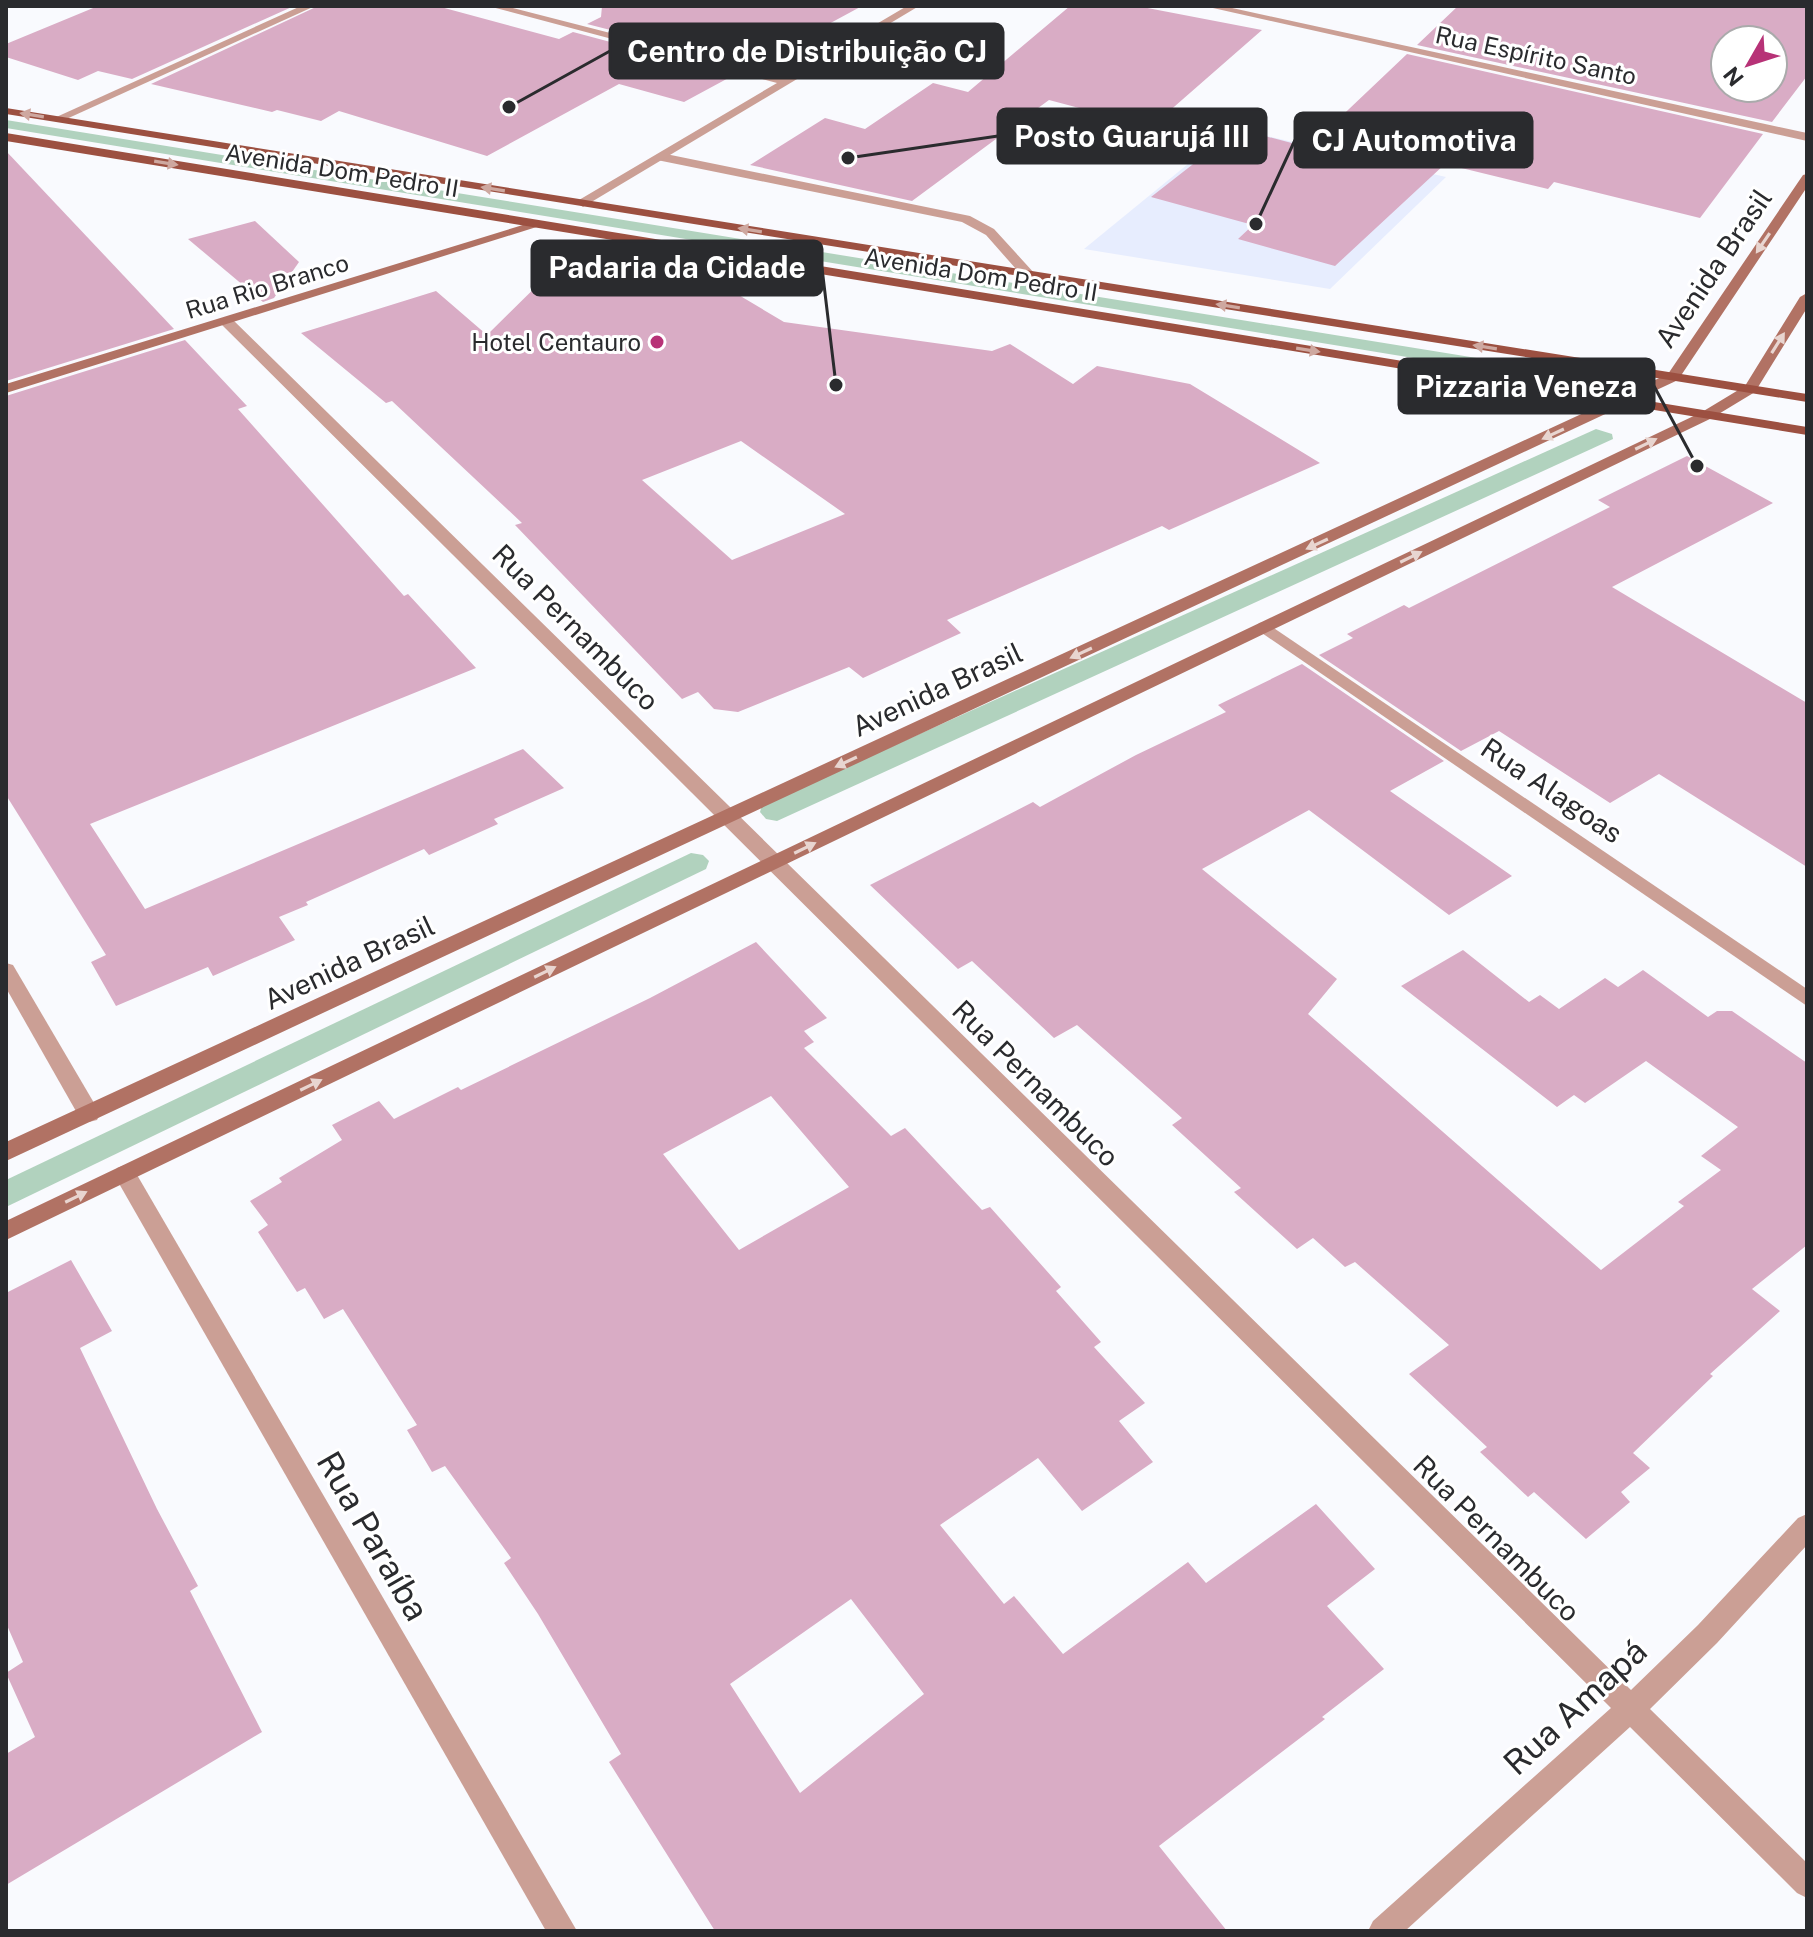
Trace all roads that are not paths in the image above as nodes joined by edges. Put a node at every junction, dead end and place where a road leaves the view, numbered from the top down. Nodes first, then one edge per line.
1 (310, 6) edge
2 (493, 6) edge
3 (914, 6) edge
4 (1209, 6) edge
5 (787, 82) junction
6 (6, 111) edge
7 (58, 119) junction
8 (6, 137) edge
9 (1807, 137) edge
10 (127, 157) junction
11 (661, 157) junction
12 (1807, 178) edge
13 (583, 203) junction
14 (540, 224) junction
15 (1028, 274) junction
16 (1807, 297) edge
17 (226, 321) junction
18 (1673, 377) junction
19 (6, 389) edge
20 (1750, 389) junction
21 (1807, 398) edge
22 (1624, 402) junction
23 (1707, 415) junction
24 (1807, 431) edge
25 (1265, 627) junction
26 (728, 817) junction
27 (774, 863) junction
28 (6, 970) edge
29 (1807, 999) edge
30 (89, 1114) junction
31 (6, 1152) edge
32 (125, 1174) junction
33 (6, 1231) edge
34 (1807, 1526) edge
35 (1630, 1709) junction
36 (1807, 1883) edge
37 (562, 1931) edge
38 (1383, 1931) edge

1 - 7 street
2 - 5 street
3 - 5 street
4 - 9 street, Rua Espírito Santo
5 - 11 street
7 -> 6 main road, Avenida Dom Pedro II
7 - 10 main road
13 -> 7 main road, Avenida Dom Pedro II
8 - 10 main road, Avenida Dom Pedro II
10 -> 14 main road, Avenida Dom Pedro II
11 - 13 street
11 - 15 street
12 -> 18 main road, Avenida Brasil
15 -> 13 main road, Avenida Dom Pedro II
14 - 17 main road, Rua Rio Branco
14 -> 22 main road, Avenida Dom Pedro II
18 -> 15 main road, Avenida Dom Pedro II
20 -> 16 main road
17 - 19 main road, Rua Rio Branco
17 - 26 street, Rua Pernambuco
18 - 20 main road, Avenida Dom Pedro II
18 - 22 main road, Avenida Brasil
20 - 21 main road, Avenida Dom Pedro II
20 - 23 main road
22 - 23 main road, Avenida Dom Pedro II
22 -> 26 main road, Avenida Brasil
23 - 24 main road, Avenida Dom Pedro II
25 -> 23 main road
27 -> 25 main road
25 - 29 street, Rua Alagoas
26 - 27 street, Rua Pernambuco
26 - 30 main road, Avenida Brasil
32 -> 27 main road
27 - 35 street, Rua Pernambuco
28 - 30 street
30 - 31 main road, Avenida Brasil
33 -> 32 main road
32 - 37 street, Rua Paraíba
34 - 35 street, Rua Amapá
35 - 36 street, Rua Pernambuco
35 - 38 street, Rua Amapá

